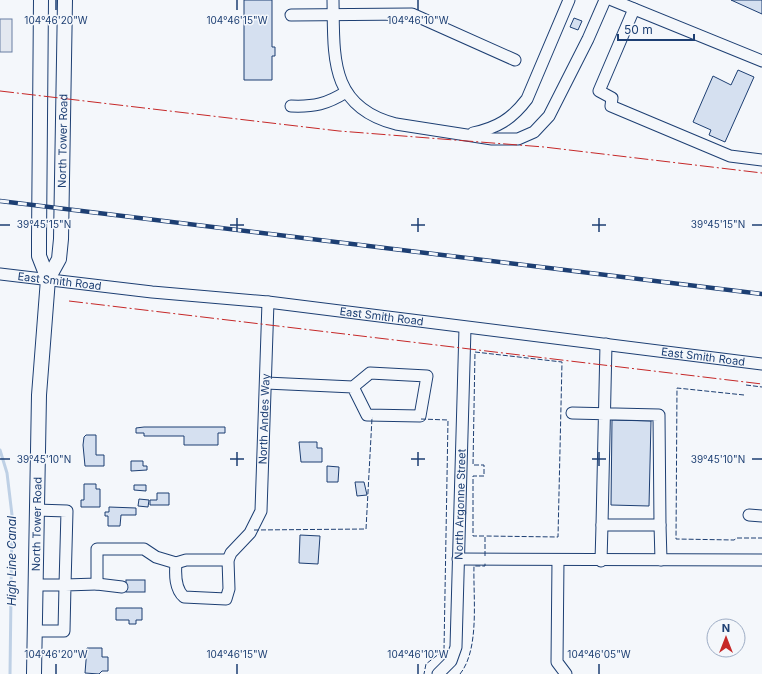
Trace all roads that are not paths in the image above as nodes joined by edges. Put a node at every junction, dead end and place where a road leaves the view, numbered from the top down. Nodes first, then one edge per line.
1 (41, 0) edge
2 (65, 0) edge
3 (333, 0) edge
4 (569, 0) edge
5 (605, 0) edge
6 (612, 0) edge
7 (634, 9) junction
8 (333, 14) junction
9 (291, 15) dead end
10 (515, 60) dead end
11 (762, 61) edge
12 (346, 92) junction
13 (291, 106) dead end
14 (466, 134) junction
15 (762, 160) edge
16 (0, 274) edge
17 (48, 279) junction
18 (268, 302) junction
19 (465, 328) junction
20 (606, 344) junction
21 (762, 364) edge
22 (266, 383) junction
23 (353, 387) junction
24 (572, 413) dead end
25 (604, 413) junction
26 (36, 510) junction
27 (749, 516) dead end
28 (762, 516) edge
29 (602, 525) junction
30 (660, 525) junction
31 (458, 559) junction
32 (228, 560) junction
33 (558, 560) junction
34 (661, 560) junction
35 (762, 560) edge
36 (601, 561) junction
37 (176, 563) junction
38 (97, 584) junction
39 (35, 585) junction
40 (65, 585) junction
41 (122, 587) dead end
42 (35, 631) junction
43 (34, 674) edge
44 (438, 674) edge
45 (566, 674) edge

1 - 17 main road, North Tower Road
2 - 17 main road, North Tower Road
3 - 8 street
4 - 14 street
5 - 14 street
6 - 7 street
7 - 11 street
7 - 15 street
8 - 9 street
8 - 10 street
8 - 12 street
12 - 13 street
12 - 14 street
16 - 17 street, East Smith Road
17 - 18 street, East Smith Road
17 - 26 main road, North Tower Road
18 - 19 street, East Smith Road
18 - 22 street, North Andes Way
19 - 20 street, East Smith Road
19 - 31 street, North Argonne Street
20 - 21 street, East Smith Road
20 - 25 street
22 - 23 street
22 - 32 street, North Andes Way
23 - 23 street
24 - 25 street
25 - 29 street
25 - 30 street
26 - 39 main road, North Tower Road
26 - 40 street
27 - 28 street
29 - 30 street
29 - 36 street
30 - 34 street
31 - 33 street
31 - 44 street, North Argonne Street
32 - 37 street
32 - 37 street
33 - 36 street
33 - 45 street
34 - 35 street
34 - 36 street
37 - 38 street
38 - 40 street
38 - 41 street
39 - 40 street
39 - 42 main road, North Tower Road
40 - 42 street
42 - 43 main road, North Tower Road

